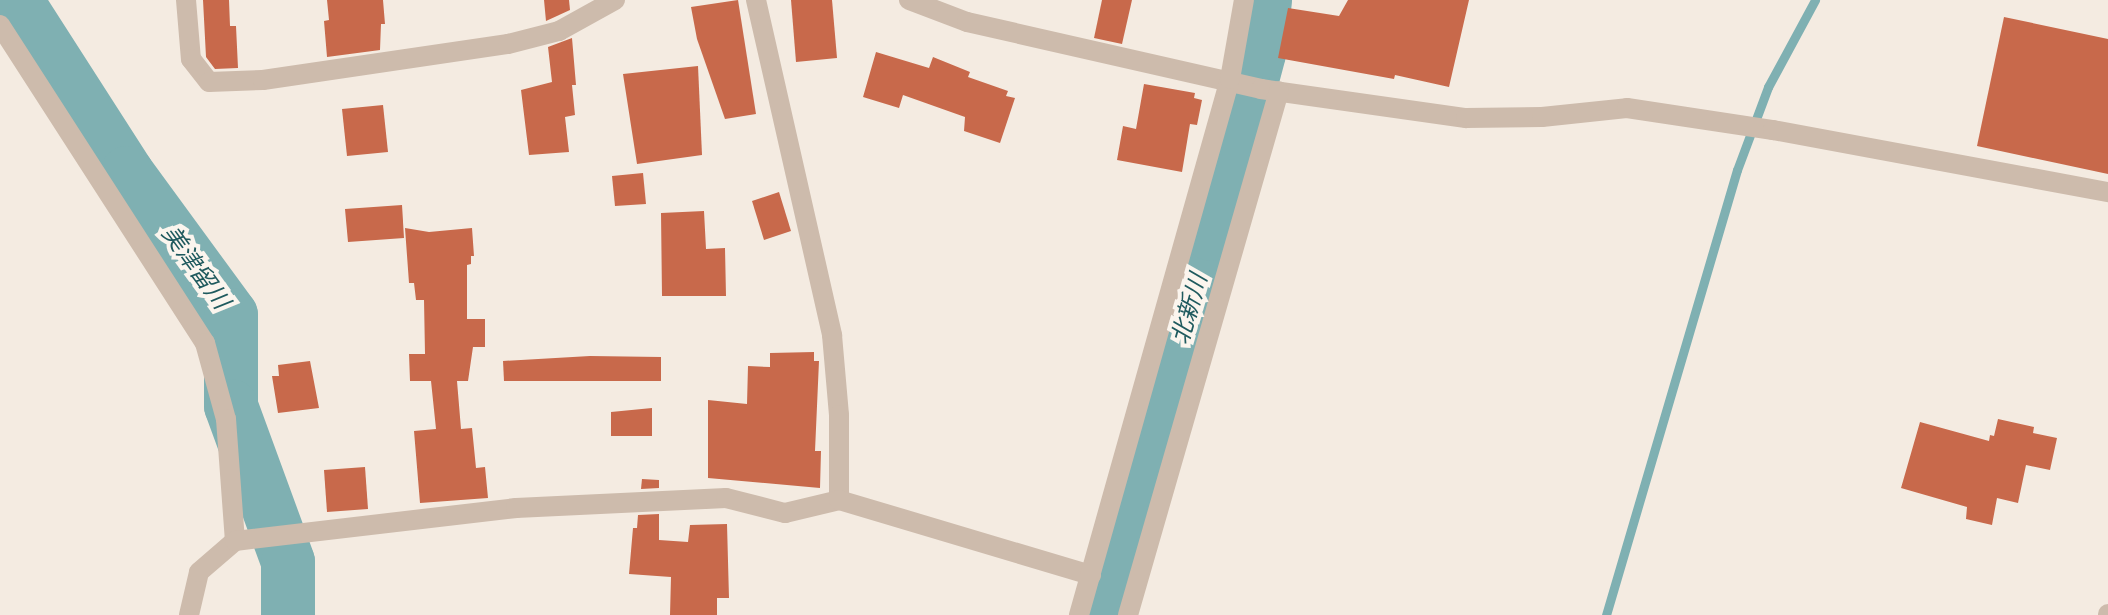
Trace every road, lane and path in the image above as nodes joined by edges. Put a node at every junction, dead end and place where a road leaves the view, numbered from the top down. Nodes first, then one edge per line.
1 (186, 0) edge
2 (615, 0) edge
3 (756, 0) edge
4 (909, 0) edge
5 (1244, 0) edge
6 (0, 25) edge
7 (1230, 79) junction
8 (1270, 90) junction
9 (2108, 192) edge
10 (839, 500) junction
11 (246, 541) junction
12 (1091, 575) junction
13 (189, 615) edge
14 (1079, 615) edge
15 (1128, 615) edge

1 - 2 street
3 - 10 street
4 - 7 street
5 - 7 street
6 - 11 street
7 - 8 street
7 - 12 street
8 - 9 street
8 - 15 street
10 - 11 street
10 - 12 street
11 - 13 street
12 - 14 street

